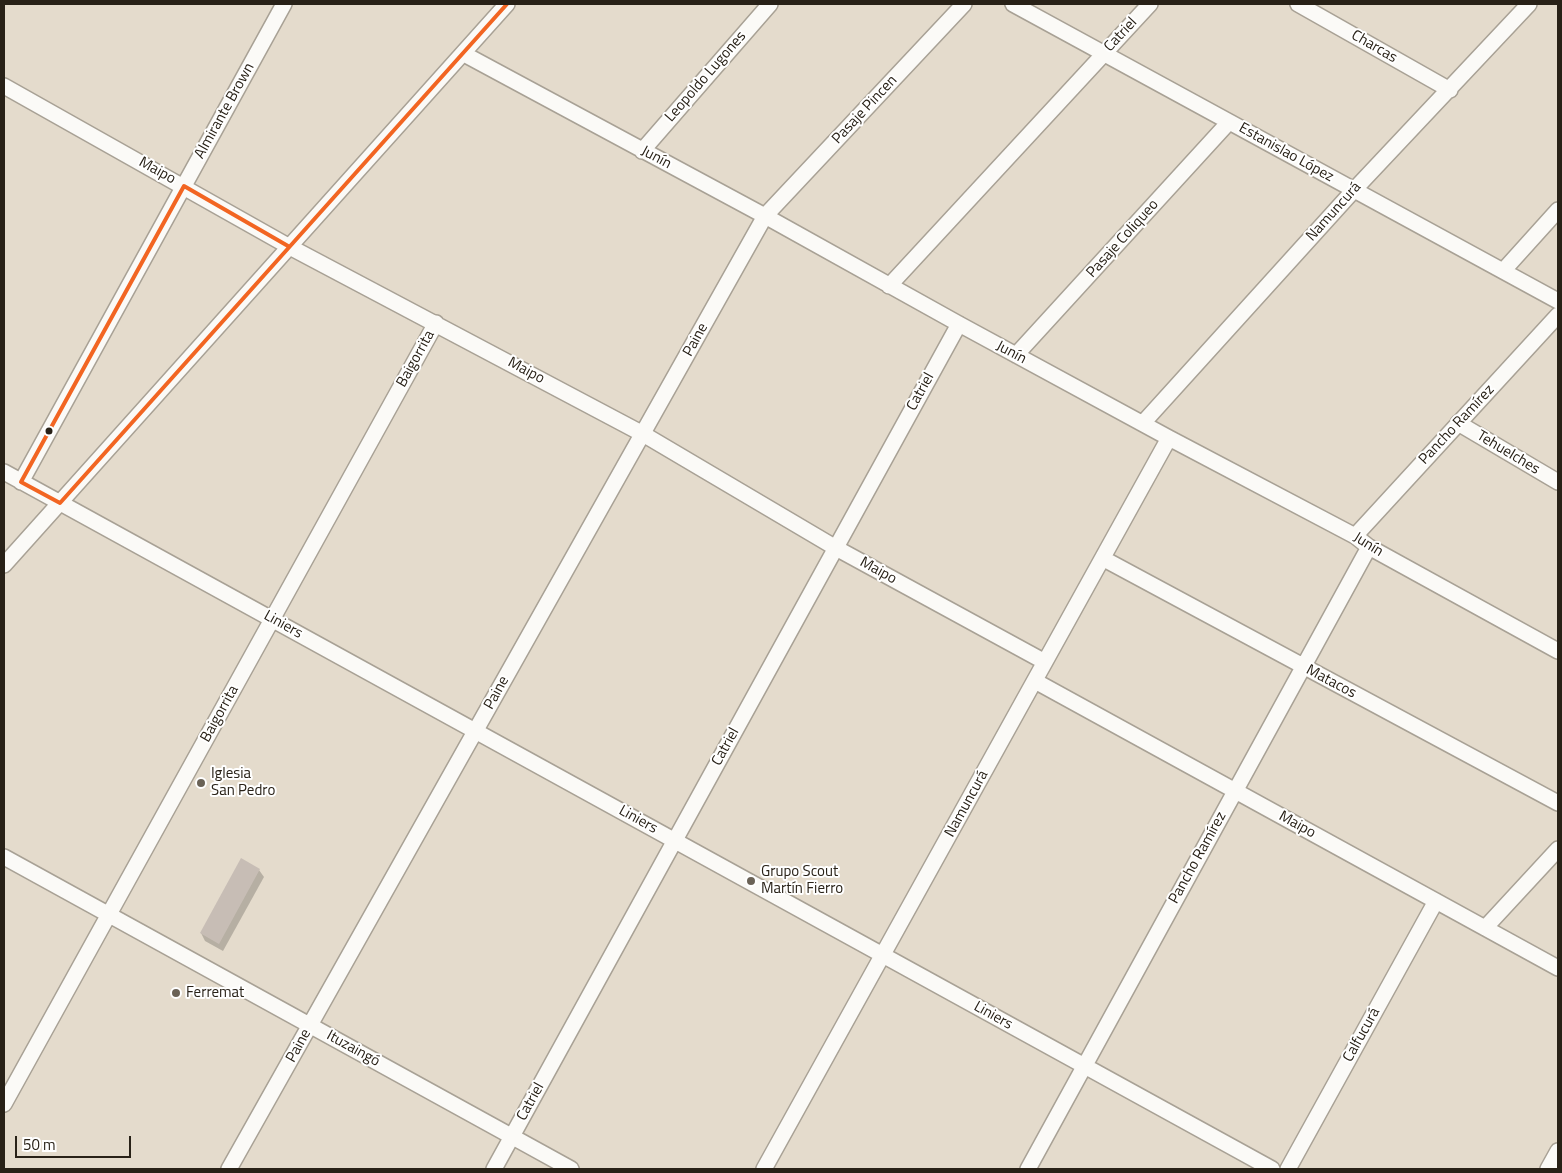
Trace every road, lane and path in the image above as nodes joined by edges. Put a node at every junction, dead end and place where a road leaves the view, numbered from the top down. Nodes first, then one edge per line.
1 (284, 4) edge
2 (507, 4) edge
3 (770, 4) edge
4 (964, 4) edge
5 (1013, 4) edge
6 (1150, 4) edge
7 (1298, 4) edge
8 (1529, 4) edge
9 (464, 54) junction
10 (1104, 54) junction
11 (4, 86) edge
12 (1450, 90) junction
13 (1229, 122) junction
14 (642, 151) junction
15 (184, 186) junction
16 (1354, 190) junction
17 (1558, 210) edge
18 (766, 216) junction
19 (288, 246) junction
20 (1503, 271) junction
21 (889, 286) junction
22 (1558, 301) edge
23 (1558, 315) edge
24 (436, 323) junction
25 (959, 324) junction
26 (1016, 355) junction
27 (1143, 423) junction
28 (1458, 423) junction
29 (643, 434) junction
30 (1169, 438) junction
31 (4, 472) edge
32 (21, 482) junction
33 (1558, 482) edge
34 (60, 504) junction
35 (1355, 536) junction
36 (1369, 547) junction
37 (836, 548) junction
38 (1104, 558) junction
39 (4, 565) edge
40 (272, 619) junction
41 (1558, 651) edge
42 (1045, 662) junction
43 (1302, 667) junction
44 (1035, 681) junction
45 (476, 731) junction
46 (1235, 791) junction
47 (1558, 803) edge
48 (675, 841) junction
49 (1558, 849) edge
50 (4, 857) edge
51 (1436, 901) junction
52 (108, 915) junction
53 (1485, 928) junction
54 (883, 955) junction
55 (1558, 968) edge
56 (310, 1026) junction
57 (1084, 1066) junction
58 (4, 1104) edge
59 (512, 1137) junction
60 (1558, 1151) edge
61 (229, 1169) edge
62 (494, 1169) edge
63 (571, 1169) edge
64 (764, 1169) edge
65 (1028, 1169) edge
66 (1272, 1169) edge
67 (1288, 1169) edge
68 (1548, 1169) edge

1 - 15 street, Almirante Brown
2 - 9 street
3 - 14 street, Leopoldo Lugones
4 - 18 street, Pasaje Pincen
5 - 10 street, Estanislao López
6 - 10 street, Catriel
7 - 12 street, Charcas
8 - 12 street, Namuncurá
9 - 14 street, Junín
9 - 19 street
10 - 13 street, Estanislao López
10 - 21 street, Catriel
11 - 15 street, Maipo
12 - 16 street, Namuncurá
13 - 16 street, Estanislao López
13 - 26 street, Pasaje Coliqueo
14 - 18 street, Junín
15 - 19 street, Maipo
15 - 32 street, Almirante Brown
16 - 20 street, Estanislao López
16 - 27 street, Namuncurá
17 - 20 street
18 - 21 street, Junín
18 - 29 street, Paine
19 - 24 street, Maipo
19 - 34 street
20 - 22 street, Estanislao López
21 - 25 street, Junín
23 - 28 street, Pancho Ramírez
24 - 29 street, Maipo
24 - 40 street, Baigorrita
25 - 26 street, Junín
25 - 37 street, Catriel
26 - 27 street, Junín
27 - 30 street, Junín
28 - 33 street, Tehuelches
28 - 35 street, Pancho Ramírez
29 - 37 street, Maipo
29 - 45 street, Paine
30 - 35 street, Junín
30 - 38 street, Namuncurá
31 - 32 street, Liniers
32 - 34 street, Liniers
34 - 39 street
34 - 40 street, Liniers
35 - 36 street, Junín
36 - 41 street, Junín
36 - 43 street, Pancho Ramírez
37 - 42 street, Maipo
37 - 48 street, Catriel
38 - 42 street, Namuncurá
38 - 43 street, Matacos
40 - 45 street, Liniers
40 - 52 street, Baigorrita
42 - 44 street, Namuncurá
43 - 46 street, Pancho Ramírez
43 - 47 street, Matacos
44 - 46 street, Maipo
44 - 54 street, Namuncurá
45 - 48 street, Liniers
45 - 56 street, Paine
46 - 51 street, Maipo
46 - 57 street, Pancho Ramírez
48 - 54 street, Liniers
48 - 59 street, Catriel
49 - 53 street
50 - 52 street, Ituzaingó
51 - 53 street, Maipo
51 - 67 street, Calfucurá
52 - 56 street, Ituzaingó
52 - 58 street, Baigorrita
53 - 55 street, Maipo
54 - 57 street, Liniers
54 - 64 street, Namuncurá
56 - 59 street, Ituzaingó
56 - 61 street, Paine
57 - 65 street, Pancho Ramírez
57 - 66 street, Liniers
59 - 62 street, Catriel
59 - 63 street, Ituzaingó
60 - 68 street

